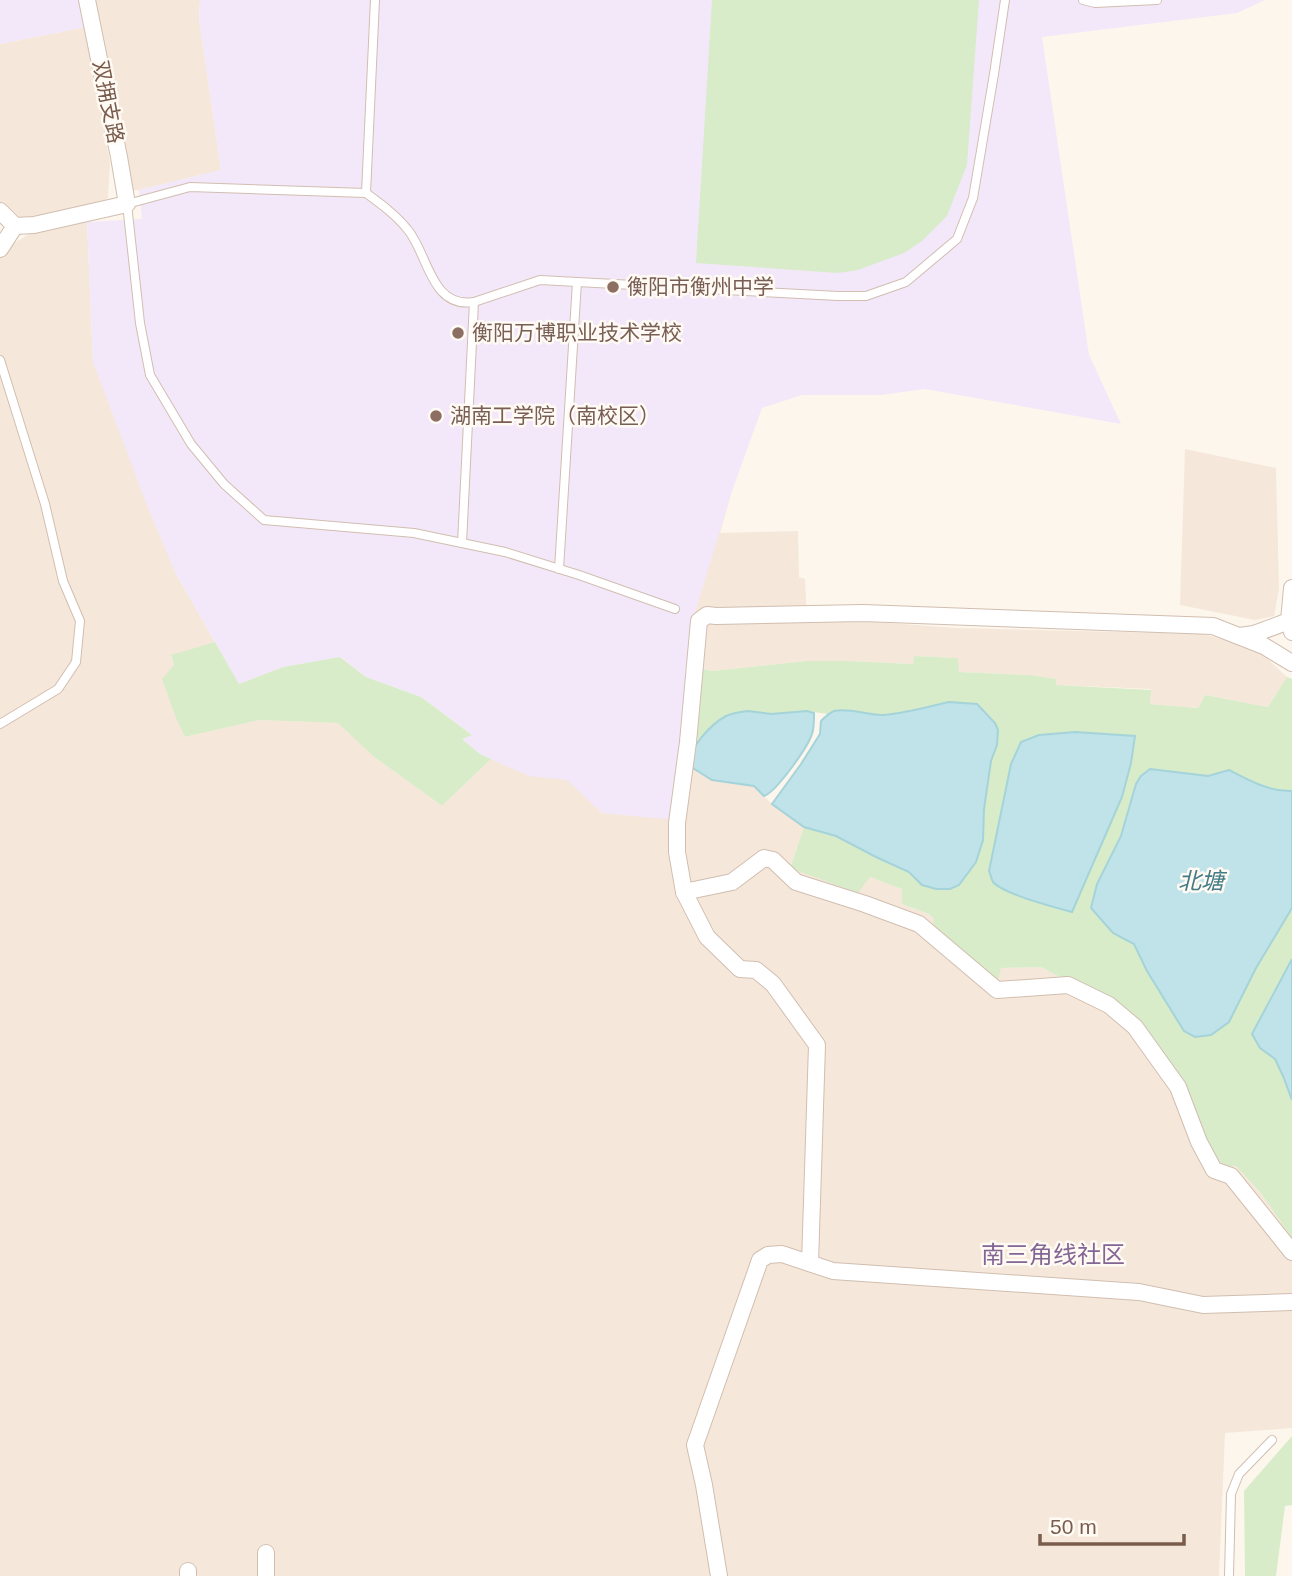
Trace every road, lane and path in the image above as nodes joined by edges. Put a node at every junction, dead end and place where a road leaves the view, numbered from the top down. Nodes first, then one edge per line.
1 (86, 0) edge
2 (375, 0) edge
3 (1004, 0) edge
4 (1083, 0) edge
5 (1157, 0) edge
6 (366, 193) junction
7 (127, 204) junction
8 (0, 211) edge
9 (15, 226) junction
10 (0, 249) edge
11 (578, 282) junction
12 (474, 302) junction
13 (0, 360) edge
14 (462, 543) junction
15 (559, 569) junction
16 (1292, 588) edge
17 (675, 609) dead end
18 (1290, 626) edge
19 (1240, 636) junction
20 (1292, 663) edge
21 (0, 724) edge
22 (684, 892) junction
23 (1292, 1252) edge
24 (810, 1263) junction
25 (1292, 1302) edge
26 (1272, 1440) dead end
27 (266, 1553) dead end
28 (266, 1576) edge
29 (719, 1576) edge
30 (1229, 1576) edge

1 - 7 street, 双拥支路
2 - 6 lane
3 - 11 lane
4 - 5 lane
6 - 7 lane
6 - 12 lane
7 - 9 street
7 - 14 lane
8 - 9 street
9 - 10 street
11 - 12 lane
11 - 15 lane
12 - 14 lane
13 - 21 lane
14 - 15 lane
15 - 17 lane
16 - 18 street
18 - 19 street
19 - 20 street
19 - 22 street
22 - 23 street
22 - 24 street
24 - 25 street
24 - 29 street
26 - 30 lane
27 - 28 street

